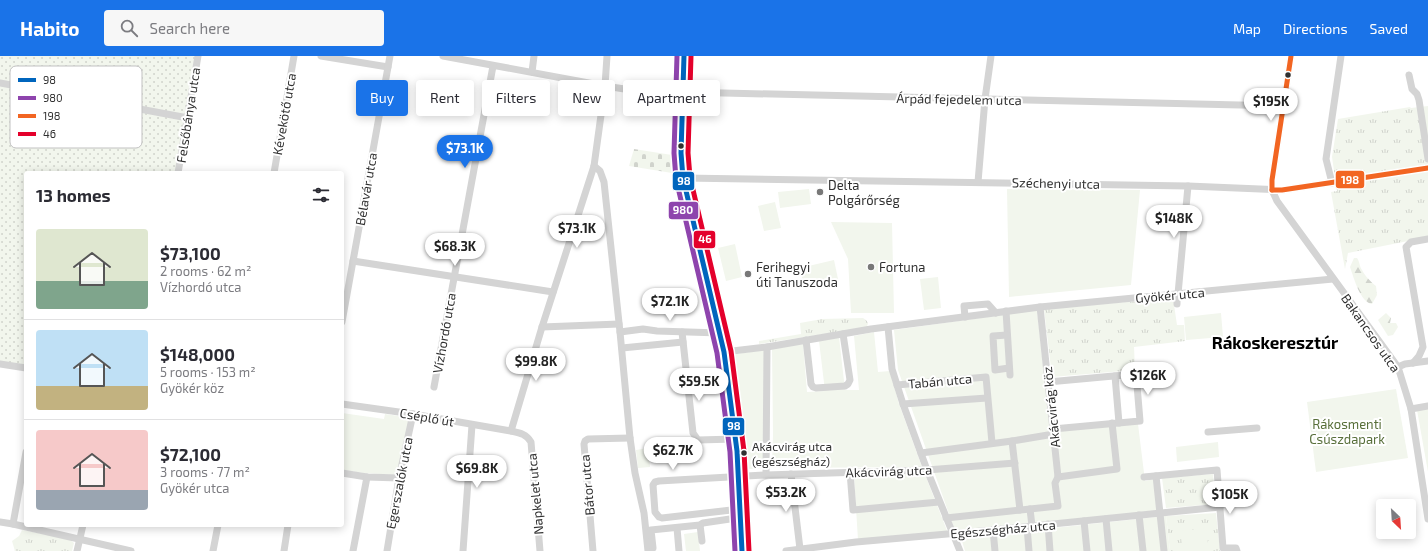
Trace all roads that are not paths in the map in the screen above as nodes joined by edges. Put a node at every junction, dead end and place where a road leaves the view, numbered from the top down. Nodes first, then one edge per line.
1 (198, 56) edge
2 (294, 56) edge
3 (321, 56) edge
4 (390, 56) edge
5 (442, 56) edge
6 (534, 56) edge
7 (607, 56) edge
8 (684, 56) edge
9 (990, 56) edge
10 (1291, 56) edge
11 (1341, 56) edge
12 (461, 58) edge
13 (494, 66) junction
14 (388, 67) junction
15 (532, 72) junction
16 (1409, 75) dead end
17 (574, 80) edge
18 (605, 80) edge
19 (683, 80) edge
20 (0, 83) edge
21 (10, 85) edge
22 (720, 95) edge
23 (985, 99) junction
24 (1283, 106) junction
25 (142, 109) edge
26 (601, 116) edge
27 (682, 116) edge
28 (188, 118) junction
29 (1428, 159) edge
30 (594, 166) junction
31 (1428, 168) edge
32 (178, 171) edge
33 (274, 171) edge
34 (682, 178) junction
35 (978, 182) junction
36 (1332, 183) junction
37 (1188, 186) junction
38 (1272, 190) junction
39 (1428, 239) edge
40 (353, 261) junction
41 (454, 276) junction
42 (1333, 279) junction
43 (553, 292) junction
44 (1177, 294) junction
45 (1176, 304) dead end
46 (1040, 307) junction
47 (344, 311) edge
48 (1006, 311) junction
49 (996, 313) junction
50 (965, 317) junction
51 (542, 327) junction
52 (888, 327) junction
53 (620, 328) junction
54 (682, 332) junction
55 (720, 333) junction
56 (843, 334) junction
57 (1007, 335) junction
58 (806, 340) junction
59 (683, 342) junction
60 (767, 347) junction
61 (622, 348) junction
62 (724, 352) junction
63 (1428, 361) edge
64 (1413, 363) junction
65 (0, 364) edge
66 (1398, 367) junction
67 (24, 368) edge
68 (1168, 371) dead end
69 (1136, 373) junction
70 (1115, 376) junction
71 (1048, 382) junction
72 (897, 385) junction
73 (434, 387) dead end
74 (988, 398) junction
75 (344, 404) edge
76 (903, 404) junction
77 (1428, 406) edge
78 (1411, 409) junction
79 (413, 414) junction
80 (1116, 423) junction
81 (472, 425) junction
82 (1257, 428) dead end
83 (511, 431) junction
84 (1053, 432) junction
85 (1208, 432) dead end
86 (630, 438) junction
87 (735, 439) junction
88 (1012, 441) junction
89 (992, 443) junction
90 (921, 453) junction
91 (24, 463) edge
92 (1015, 463) junction
93 (927, 470) junction
94 (850, 472) junction
95 (344, 473) edge
96 (791, 474) junction
97 (766, 475) junction
98 (739, 476) junction
99 (1156, 476) junction
100 (367, 477) junction
101 (1058, 477) junction
102 (1144, 477) dead end
103 (399, 478) junction
104 (939, 502) junction
105 (1058, 506) joint
106 (1220, 506) junction
107 (740, 509) junction
108 (1030, 509) junction
109 (1020, 510) junction
110 (1160, 513) junction
111 (1140, 515) junction
112 (946, 518) junction
113 (1428, 518) edge
114 (730, 519) dead end
115 (1106, 519) junction
116 (1084, 521) junction
117 (0, 522) edge
118 (13, 524) junction
119 (1048, 524) junction
120 (700, 525) junction
121 (24, 526) edge
122 (1029, 526) junction
123 (26, 527) edge
124 (83, 527) edge
125 (218, 527) edge
126 (288, 527) edge
127 (677, 528) junction
128 (993, 530) junction
129 (953, 534) junction
130 (80, 539) junction
131 (702, 541) dead end
132 (650, 549) edge
133 (800, 549) junction
134 (77, 551) edge
135 (131, 551) edge
136 (213, 551) edge
137 (284, 551) edge
138 (354, 551) edge
139 (387, 551) edge
140 (463, 551) edge
141 (540, 551) edge
142 (592, 551) edge
143 (679, 551) edge
144 (742, 551) edge
145 (786, 551) edge
146 (960, 551) edge
147 (995, 551) edge
148 (1030, 551) edge
149 (1050, 551) edge
150 (1087, 551) edge
151 (1109, 551) edge
152 (1143, 551) edge
153 (1164, 551) edge
154 (1237, 551) edge

1 - 28 street, Felsőbánya utca
2 - 33 street, Kévekötő utca
3 - 14 street
4 - 14 street, Bélavár utca
5 - 12 street, Árpád fejedelem utca
6 - 15 street
7 - 18 street
8 - 19 main road
9 - 23 street
10 - 24 street
11 - 36 street
12 - 13 street, Árpád fejedelem utca
13 - 15 street, Árpád fejedelem utca
13 - 41 street, Vízhordó utca
14 - 40 street, Bélavár utca
15 - 17 street, Árpád fejedelem utca
16 - 29 street
20 - 21 street
22 - 23 street, Árpád fejedelem utca
23 - 24 street, Árpád fejedelem utca
23 - 35 street
24 - 38 street
25 - 28 street
26 - 30 street
27 - 34 main road
28 - 32 street, Felsőbánya utca
30 - 43 street
30 - 53 street
31 - 36 street, Széchenyi utca
34 - 35 street, Széchenyi utca
34 - 55 main road
35 - 37 street, Széchenyi utca
36 - 38 street, Széchenyi utca
37 - 38 street, Széchenyi utca
37 - 44 street
38 - 42 street, Bakancsos utca
39 - 64 street
40 - 41 street
40 - 47 street, Bélavár utca
41 - 43 street
41 - 73 street, Vízhordó utca
42 - 44 street, Gyökér utca
42 - 66 street, Bakancsos utca
43 - 51 street
44 - 45 street
44 - 46 street, Gyökér utca
46 - 48 street, Gyökér utca
46 - 71 street, Akácvirág köz
48 - 49 street, Gyökér utca
48 - 57 street
49 - 50 street, Gyökér utca
49 - 50 street
50 - 52 street, Gyökér utca
51 - 53 street
51 - 83 street
52 - 56 street, Gyökér utca
52 - 72 street
53 - 54 street
53 - 61 street
54 - 55 street
54 - 59 street
55 - 62 main road
56 - 58 street, Gyökér utca
56 - 58 street
57 - 57 street
58 - 60 street, Gyökér utca
59 - 61 street
59 - 87 street
60 - 62 street, Gyökér utca
60 - 97 street
61 - 86 street
62 - 87 main road
63 - 64 street
64 - 66 street
65 - 67 street
66 - 78 street, Bakancsos utca
68 - 69 street
69 - 70 street
69 - 80 street, Akácvirág utca
70 - 71 street
70 - 80 street
71 - 84 street, Akácvirág köz
72 - 74 street, Tabán utca
72 - 76 street
74 - 76 street, Tabán utca
74 - 89 street, Tabán utca
75 - 79 street, Cséplő út
76 - 90 street
77 - 78 street
78 - 113 street, Bakancsos utca
79 - 81 street, Cséplő út
79 - 103 street, Egerszalók utca
80 - 84 street, Akácvirág utca
80 - 101 street
81 - 83 street, Cséplő út
81 - 140 street
82 - 85 street
83 - 141 street, Napkelet utca
84 - 88 street, Akácvirág utca
84 - 101 street, Akácvirág köz
86 - 132 street
86 - 142 street, Bátor utca
87 - 98 main road
88 - 89 street, Akácvirág utca
88 - 92 street
89 - 90 street, Akácvirág utca
90 - 93 street
91 - 118 street
92 - 93 street, Akácvirág utca
92 - 109 street
93 - 94 street, Akácvirág utca
93 - 104 street
94 - 96 street, Akácvirág utca
94 - 104 street
95 - 100 street
96 - 97 street, Akácvirág utca
96 - 133 street
97 - 98 street, Akácvirág utca
98 - 107 main road
98 - 107 street, Akácvirág utca
99 - 102 street
99 - 106 street
99 - 110 street
100 - 103 street
100 - 138 street
101 - 105 street, Akácvirág köz
103 - 139 street, Egerszalók utca
104 - 112 street
105 - 108 street, Egészségház utca
106 - 110 street, Egészségház utca
106 - 154 street
107 - 144 main road
108 - 109 street, Egészségház utca
108 - 122 street
109 - 112 street, Egészségház utca
110 - 111 street, Egészségház utca
110 - 153 street
111 - 115 street, Egészségház utca
111 - 152 street
112 - 129 street
114 - 120 street
115 - 116 street, Egészségház utca
115 - 151 street
116 - 119 street, Egészségház utca
116 - 150 street
117 - 118 street
118 - 121 street
119 - 122 street, Egészségház utca
119 - 149 street
120 - 127 street
120 - 131 street
122 - 128 street, Egészségház utca
122 - 148 street
123 - 130 street
124 - 130 street
125 - 136 street
126 - 137 street
127 - 132 street
127 - 143 street
128 - 129 street, Egészségház utca
128 - 147 street
129 - 133 street, Egészségház utca
129 - 146 street
130 - 134 street
130 - 135 street
133 - 145 street, Egészségház utca

